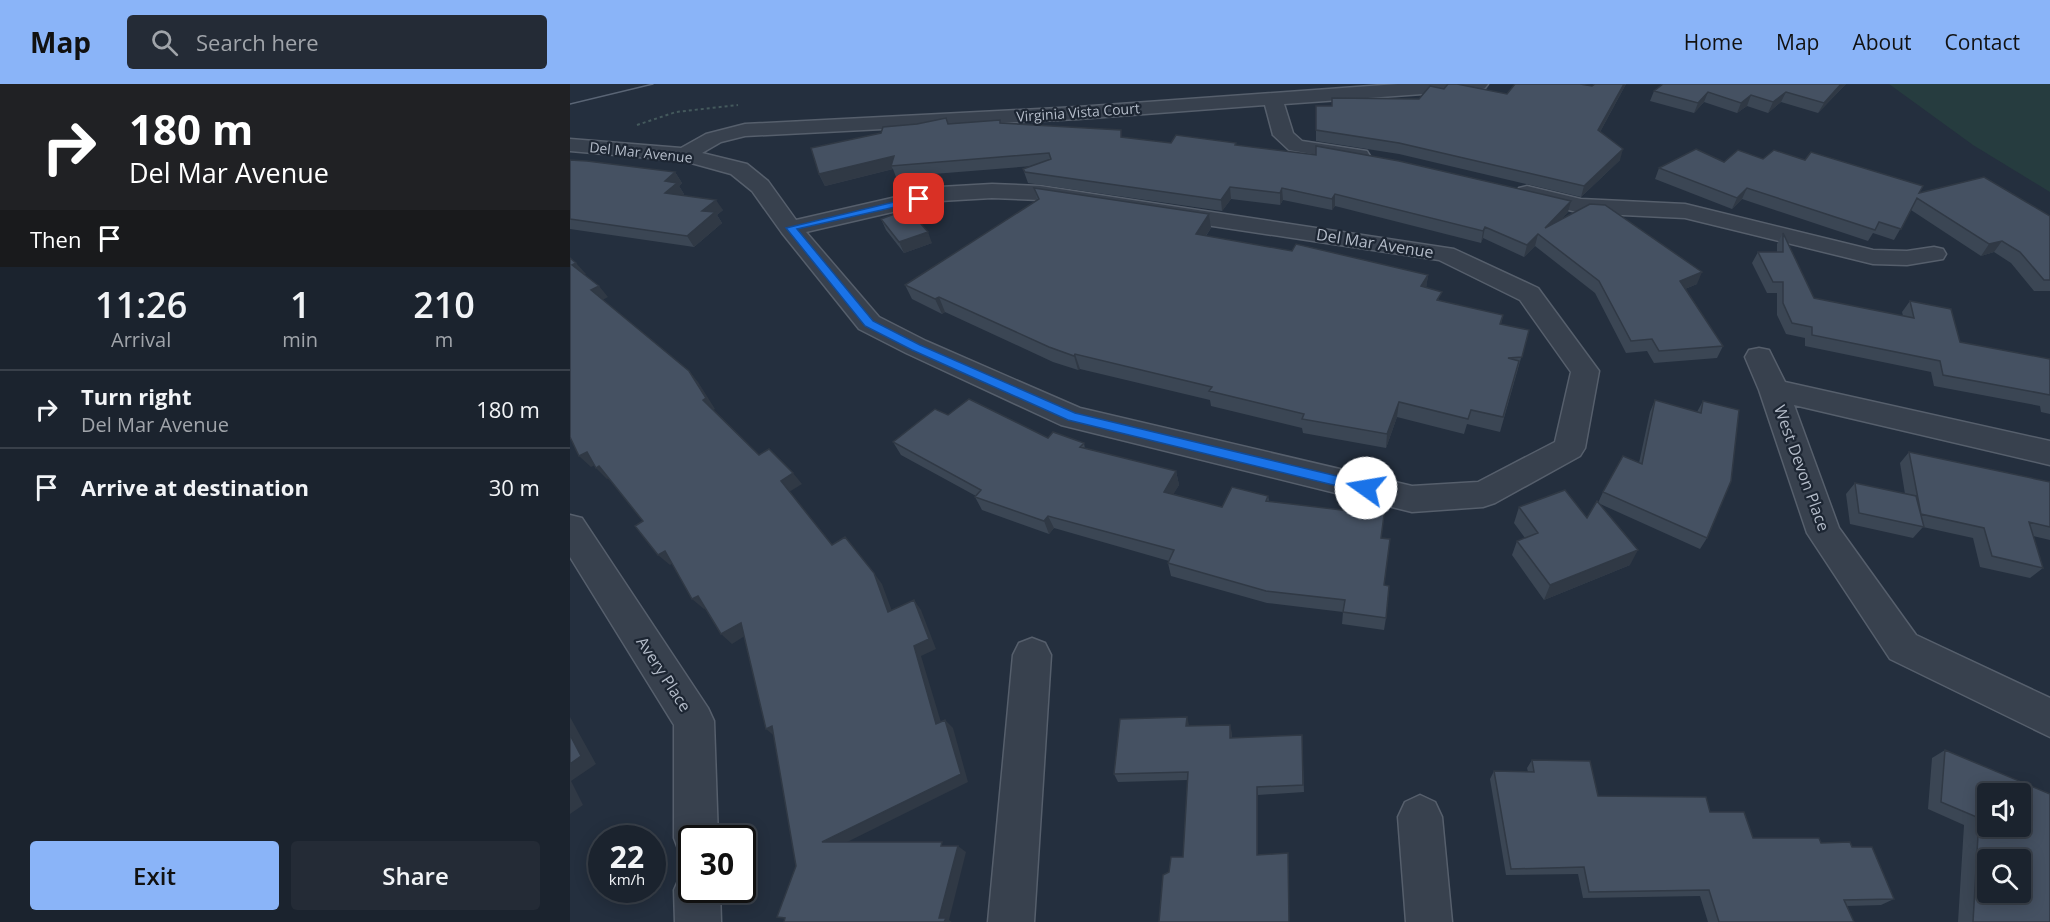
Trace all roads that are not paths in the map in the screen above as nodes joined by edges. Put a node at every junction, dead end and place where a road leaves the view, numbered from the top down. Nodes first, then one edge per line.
1 (1478, 84) edge
2 (1273, 99) junction
3 (570, 145) edge
4 (685, 155) junction
5 (1376, 159) edge
6 (1501, 187) edge
7 (790, 228) junction
8 (1934, 254) dead end
9 (1759, 357) dead end
10 (1774, 390) junction
11 (2050, 453) edge
12 (570, 528) edge
13 (1032, 655) dead end
14 (2050, 718) edge
15 (1420, 818) dead end
16 (696, 825) edge
17 (697, 903) edge
18 (698, 922) edge
19 (1011, 922) edge
20 (1429, 922) edge

1 - 2 street, Virginia Vista Court
2 - 4 street, Virginia Vista Court
2 - 5 street
3 - 4 street, Del Mar Avenue
4 - 7 street, Del Mar Avenue
6 - 8 street
7 - 7 street, Del Mar Avenue
9 - 10 street, West Devon Place
10 - 11 street, West Devon Place
10 - 14 street, West Devon Place
12 - 16 street, Avery Place
13 - 19 street
15 - 20 street
17 - 18 street

